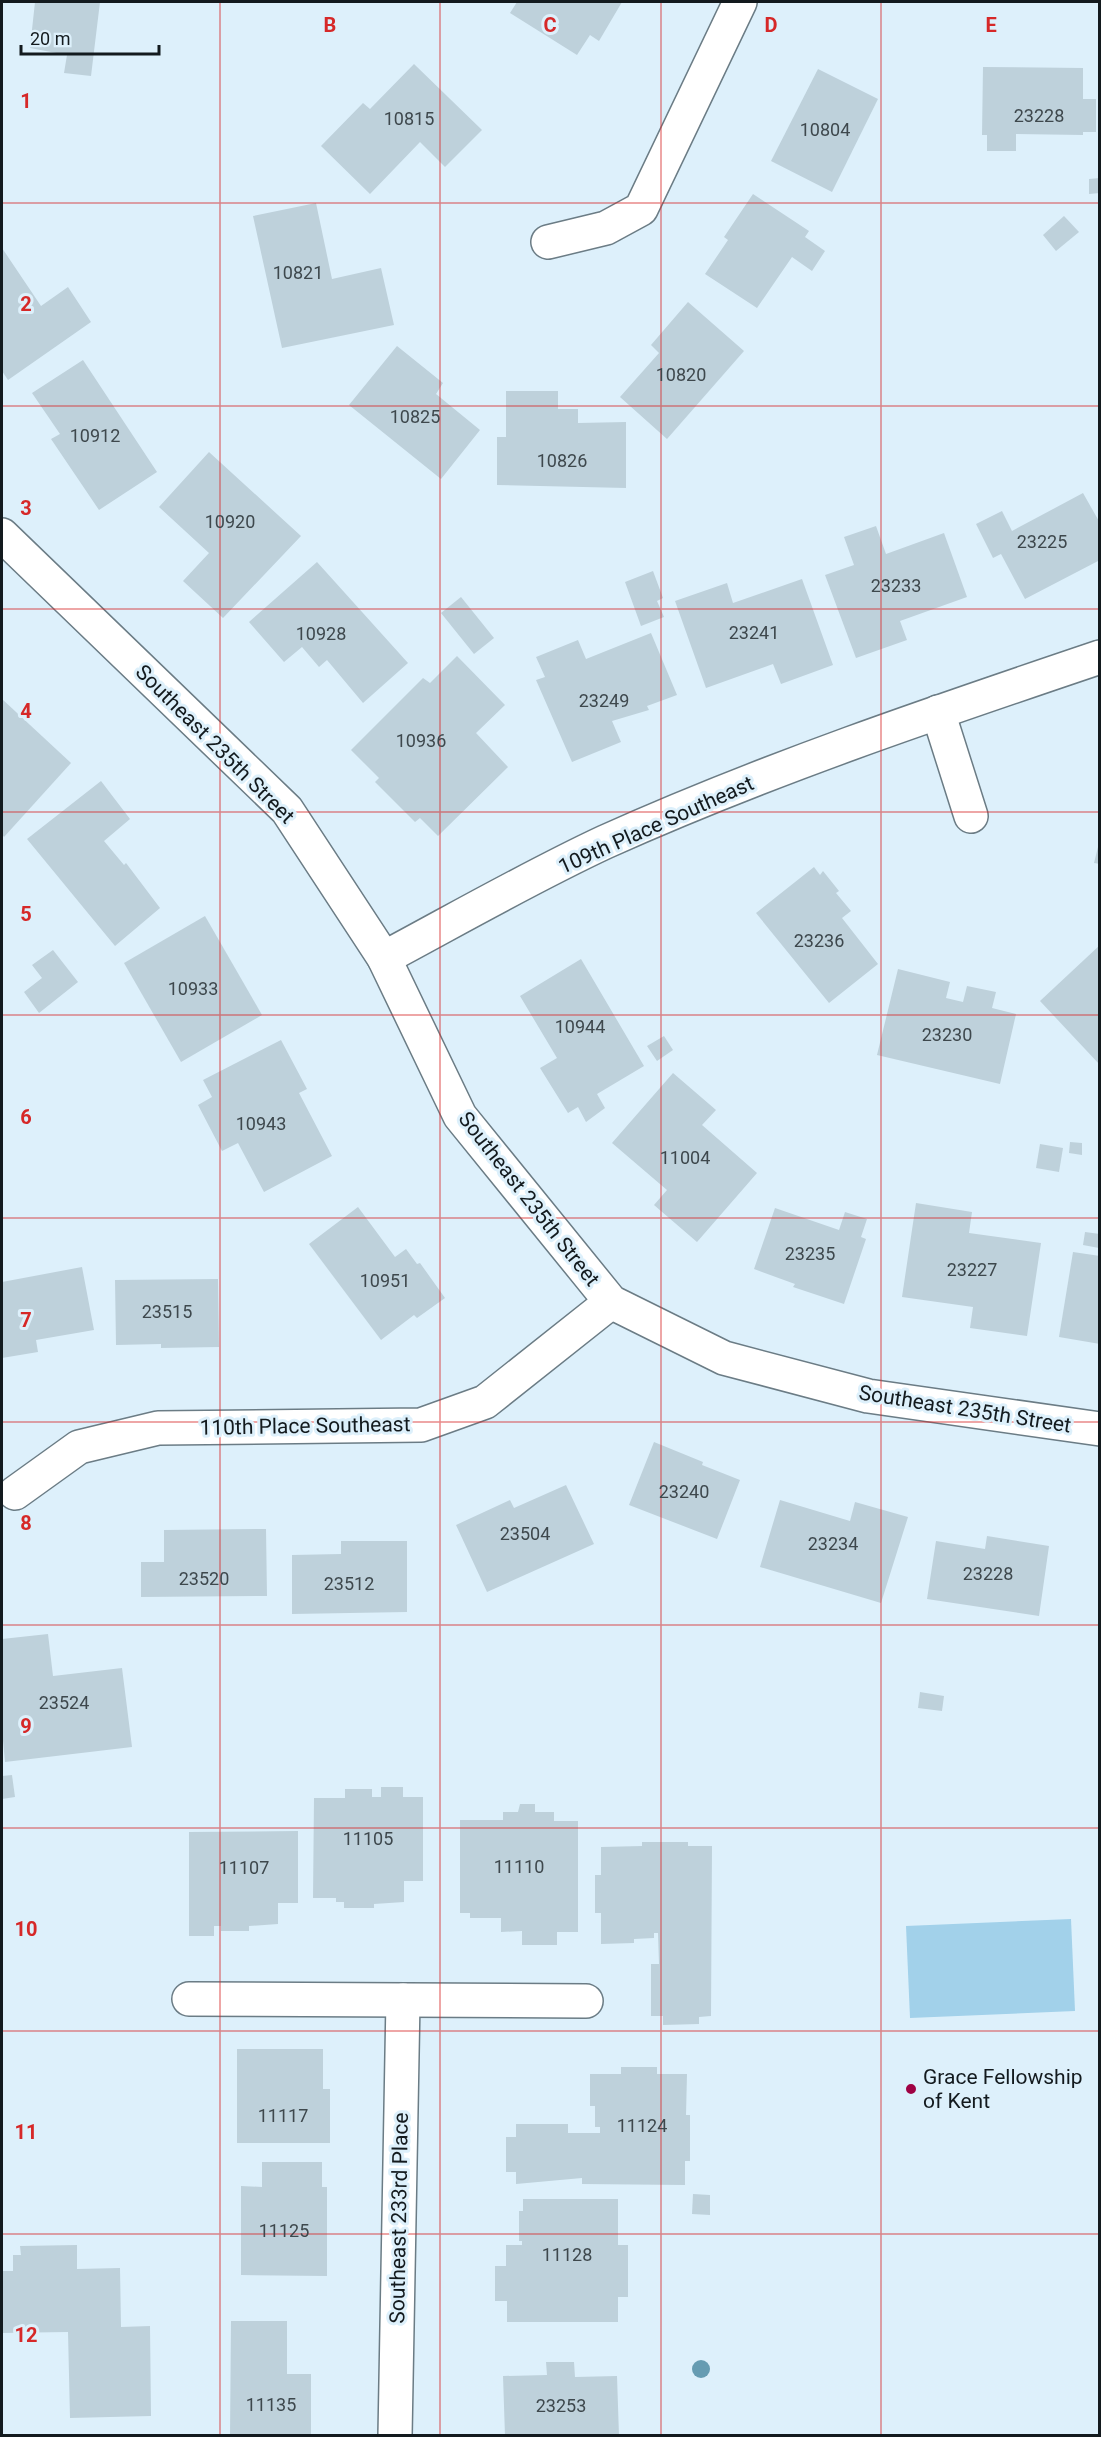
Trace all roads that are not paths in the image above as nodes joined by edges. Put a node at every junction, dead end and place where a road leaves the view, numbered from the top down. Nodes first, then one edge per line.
1 (740, 2) edge
2 (548, 242) dead end
3 (2, 535) edge
4 (1100, 657) edge
5 (938, 711) junction
6 (971, 816) dead end
7 (384, 958) junction
8 (611, 1302) junction
9 (1100, 1429) edge
10 (15, 1493) dead end
11 (189, 1999) dead end
12 (403, 2000) junction
13 (586, 2001) dead end
14 (395, 2436) edge

1 - 2 street
3 - 7 street, Southeast 235th Street
4 - 5 street, 109th Place Southeast
5 - 6 street
5 - 7 street, 109th Place Southeast
7 - 8 street, Southeast 235th Street
8 - 9 street, Southeast 235th Street
8 - 10 street, 110th Place Southeast
11 - 12 street
12 - 13 street
12 - 14 street, Southeast 233rd Place

